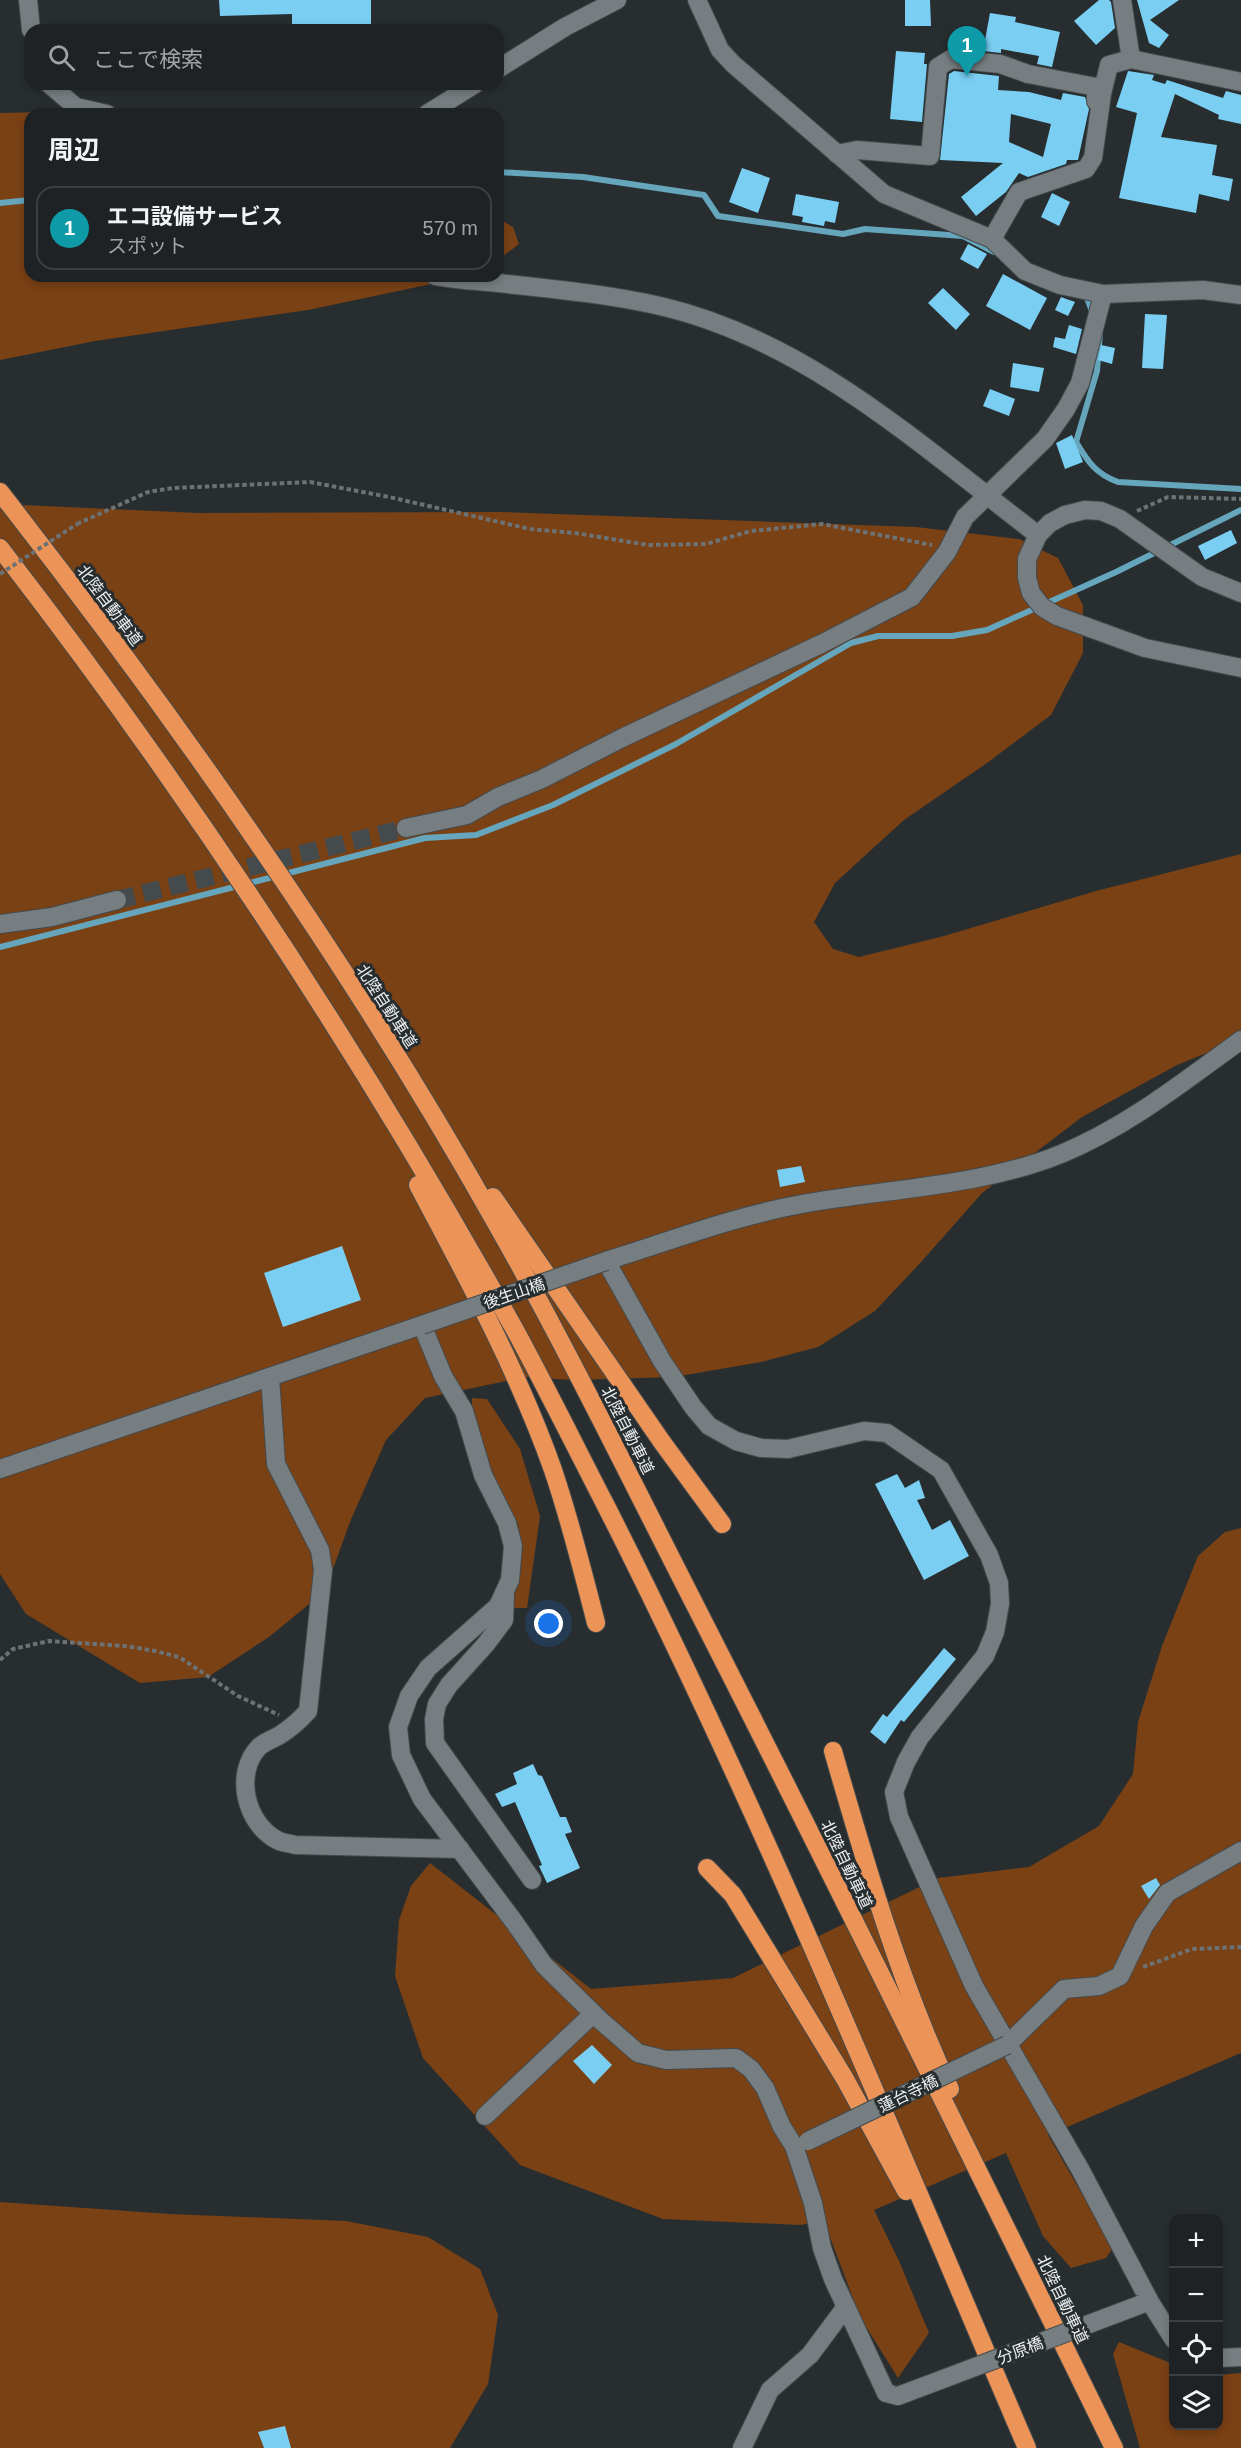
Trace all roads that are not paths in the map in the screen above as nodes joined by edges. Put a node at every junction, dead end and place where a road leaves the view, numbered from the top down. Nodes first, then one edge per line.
1 (28, 0) edge
2 (617, 0) edge
3 (697, 0) edge
4 (1122, 0) edge
5 (30, 24) edge
6 (1131, 59) junction
7 (504, 65) edge
8 (1241, 82) edge
9 (56, 90) edge
10 (465, 90) edge
11 (1101, 105) junction
12 (84, 108) edge
13 (437, 108) edge
14 (837, 154) junction
15 (992, 239) junction
16 (487, 282) edge
17 (1102, 294) junction
18 (1241, 295) edge
19 (0, 492) edge
20 (987, 496) junction
21 (1038, 535) junction
22 (0, 548) edge
23 (1241, 592) edge
24 (1241, 668) edge
25 (406, 828) tunnel mouth
26 (117, 900) tunnel mouth
27 (0, 924) edge
28 (297, 968) junction
29 (1241, 1040) edge
30 (410, 1077) junction
31 (606, 1261) junction
32 (422, 1325) junction
33 (270, 1377) junction
34 (0, 1469) edge
35 (722, 1524) dead end
36 (505, 1591) junction
37 (597, 1623) dead end
38 (833, 1750) dead end
39 (459, 1849) junction
40 (1241, 1851) edge
41 (707, 1868) dead end
42 (532, 1880) dead end
43 (594, 2014) junction
44 (1007, 2045) junction
45 (485, 2116) dead end
46 (801, 2143) junction
47 (1146, 2303) junction
48 (845, 2308) junction
49 (978, 2335) junction
50 (1169, 2335) edge
51 (1241, 2357) edge
52 (1223, 2358) edge
53 (1103, 2425) junction
54 (742, 2448) edge
55 (1027, 2448) edge
56 (1114, 2448) edge

1 - 5 street
2 - 7 street
3 - 14 street
4 - 6 street
6 - 8 street
6 - 11 street
9 - 12 street
10 - 13 street
11 - 14 street
11 - 15 street
14 - 15 street
15 - 17 street
16 - 20 street
17 - 18 street
17 - 20 street
19 - 30 highway, 北陸自動車道
20 - 21 street
20 - 25 street
21 - 23 street
21 - 24 street
22 - 28 highway
26 - 27 street
28 - 37 highway
28 - 49 highway
29 - 31 street, 後生山橋
30 - 35 highway
30 - 53 highway, 北陸自動車道
31 - 32 street, 後生山橋, bridge
31 - 44 street
32 - 33 street, 後生山橋
32 - 36 street
33 - 34 street, 後生山橋
33 - 39 street
36 - 39 street
36 - 42 street
38 - 53 highway
39 - 43 street
40 - 44 street, 蓮台寺橋
41 - 49 highway
43 - 45 street
43 - 46 street
44 - 46 street, 蓮台寺橋, bridge
44 - 47 street
46 - 48 street
47 - 48 street, 分原橋, bridge
47 - 50 street
48 - 54 street
49 - 55 highway
51 - 52 street
53 - 56 highway, 北陸自動車道

